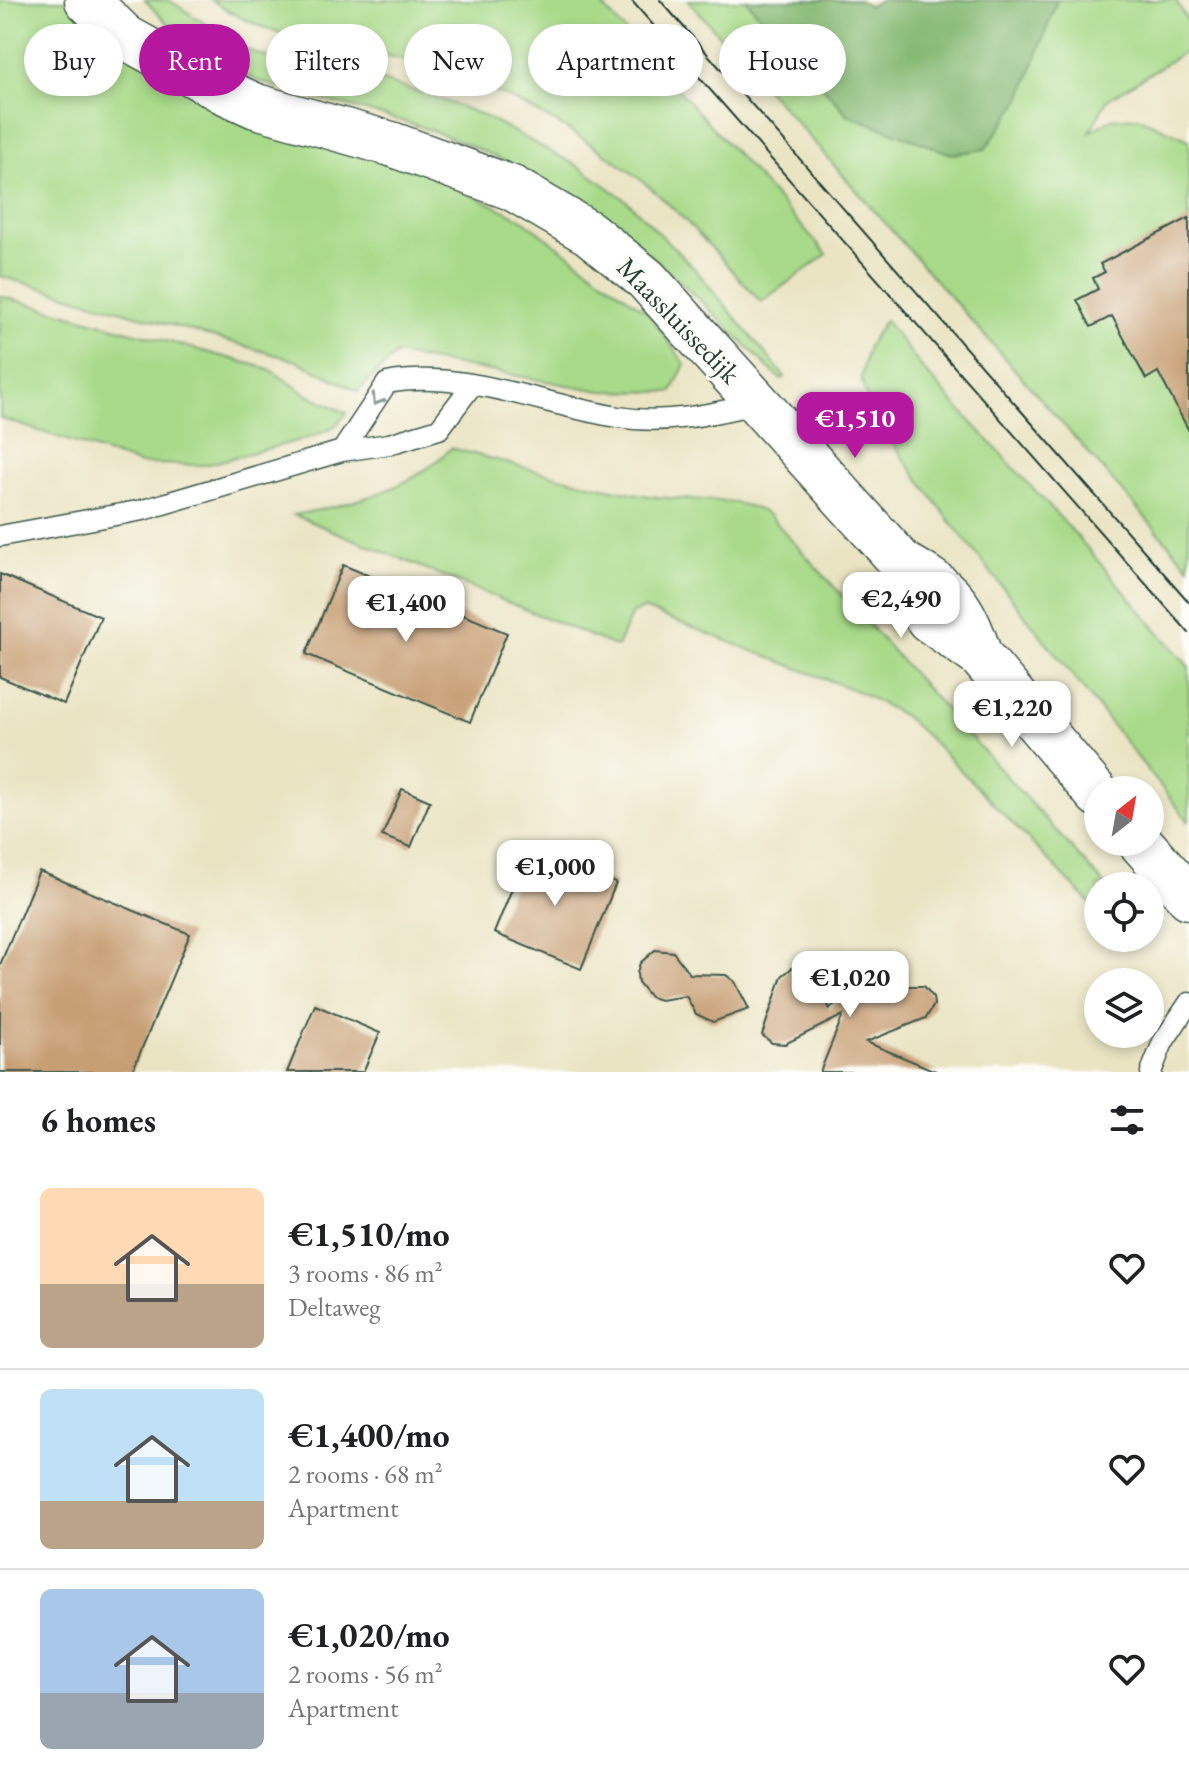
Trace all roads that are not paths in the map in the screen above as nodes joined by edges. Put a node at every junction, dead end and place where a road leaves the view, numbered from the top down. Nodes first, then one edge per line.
1 (87, 0) edge
2 (127, 0) edge
3 (149, 24) edge
4 (139, 44) edge
5 (237, 96) edge
6 (472, 385) junction
7 (758, 403) junction
8 (342, 451) junction
9 (0, 536) edge
10 (1084, 779) edge
11 (1152, 856) edge
12 (1189, 897) edge
13 (1189, 1003) edge
14 (1151, 1072) edge

1 - 4 main road, Maassluissedijk
2 - 3 main road, Maassluissedijk
5 - 7 main road, Maassluissedijk
6 - 7 lane, Maassluissedijk
6 - 8 lane
6 -> 8 lane, Maassluissedijk
7 - 10 main road
8 - 9 lane
11 - 12 main road
13 - 14 lane

